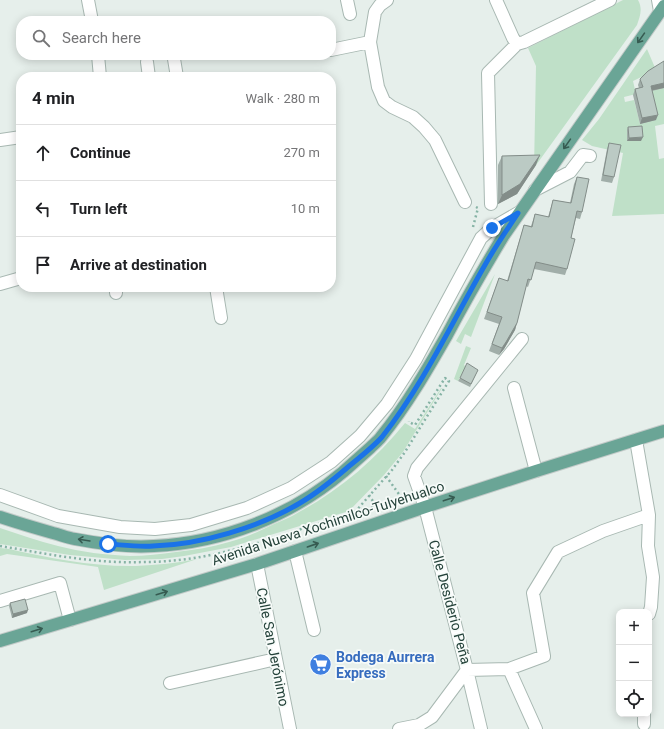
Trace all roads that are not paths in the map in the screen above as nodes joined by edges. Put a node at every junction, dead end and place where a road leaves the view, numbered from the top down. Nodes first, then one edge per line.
1 (88, 0) edge
2 (347, 0) edge
3 (387, 0) edge
4 (496, 0) edge
5 (607, 1) edge
6 (661, 6) edge
7 (350, 14) dead end
8 (91, 16) edge
9 (370, 42) junction
10 (517, 44) junction
11 (336, 49) edge
12 (98, 60) edge
13 (174, 60) edge
14 (147, 62) dead end
15 (100, 72) edge
16 (148, 72) edge
17 (176, 72) edge
18 (16, 138) edge
19 (0, 140) edge
20 (590, 156) dead end
21 (535, 190) junction
22 (465, 202) road end
23 (491, 204) dead end
24 (518, 213) junction
25 (16, 279) edge
26 (0, 284) edge
27 (217, 292) edge
28 (221, 318) dead end
29 (522, 339) dead end
30 (514, 388) dead end
31 (664, 431) edge
32 (636, 440) junction
33 (536, 471) junction
34 (0, 495) edge
35 (425, 507) junction
36 (649, 515) junction
37 (0, 517) edge
38 (295, 551) junction
39 (257, 564) junction
40 (0, 601) edge
41 (650, 609) edge
42 (70, 620) junction
43 (314, 630) dead end
44 (0, 641) edge
45 (276, 659) junction
46 (509, 669) junction
47 (467, 670) junction
48 (170, 683) dead end
49 (290, 729) edge
50 (399, 729) edge
51 (481, 729) edge
52 (536, 729) edge

1 - 8 street
2 - 7 street
3 - 9 street
4 - 10 street
5 - 10 street
6 -> 21 main road
9 - 11 street
9 - 22 street
10 - 23 street
12 - 15 street
13 - 17 street
14 - 16 street
18 - 19 street
20 - 21 street
21 - 24 main road
24 - 34 street
24 -> 37 main road
25 - 26 street
27 - 28 street
29 - 35 street, Calle Desiderio Peña
30 - 33 street
31 - 32 main road, Avenida Nueva Xochimilco-Tulyehualco
32 - 33 main road, Avenida Nueva Xochimilco-Tulyehualco
32 - 36 street
35 -> 33 main road, Avenida Nueva Xochimilco-Tulyehualco
38 -> 35 main road, Avenida Nueva Xochimilco-Tulyehualco
35 - 47 street, Calle Desiderio Peña
36 - 41 street
36 - 46 street
38 - 39 main road, Avenida Nueva Xochimilco-Tulyehualco
38 - 43 street
42 -> 39 main road, Avenida Nueva Xochimilco-Tulyehualco
39 - 45 street, Calle San Jerónimo
40 - 42 street
44 -> 42 main road, Avenida Nueva Xochimilco-Tulyehualco
45 - 48 street
45 - 49 street, Calle San Jerónimo
46 - 47 street
46 - 52 street
47 - 50 street
47 - 51 street, Calle Desiderio Peña

